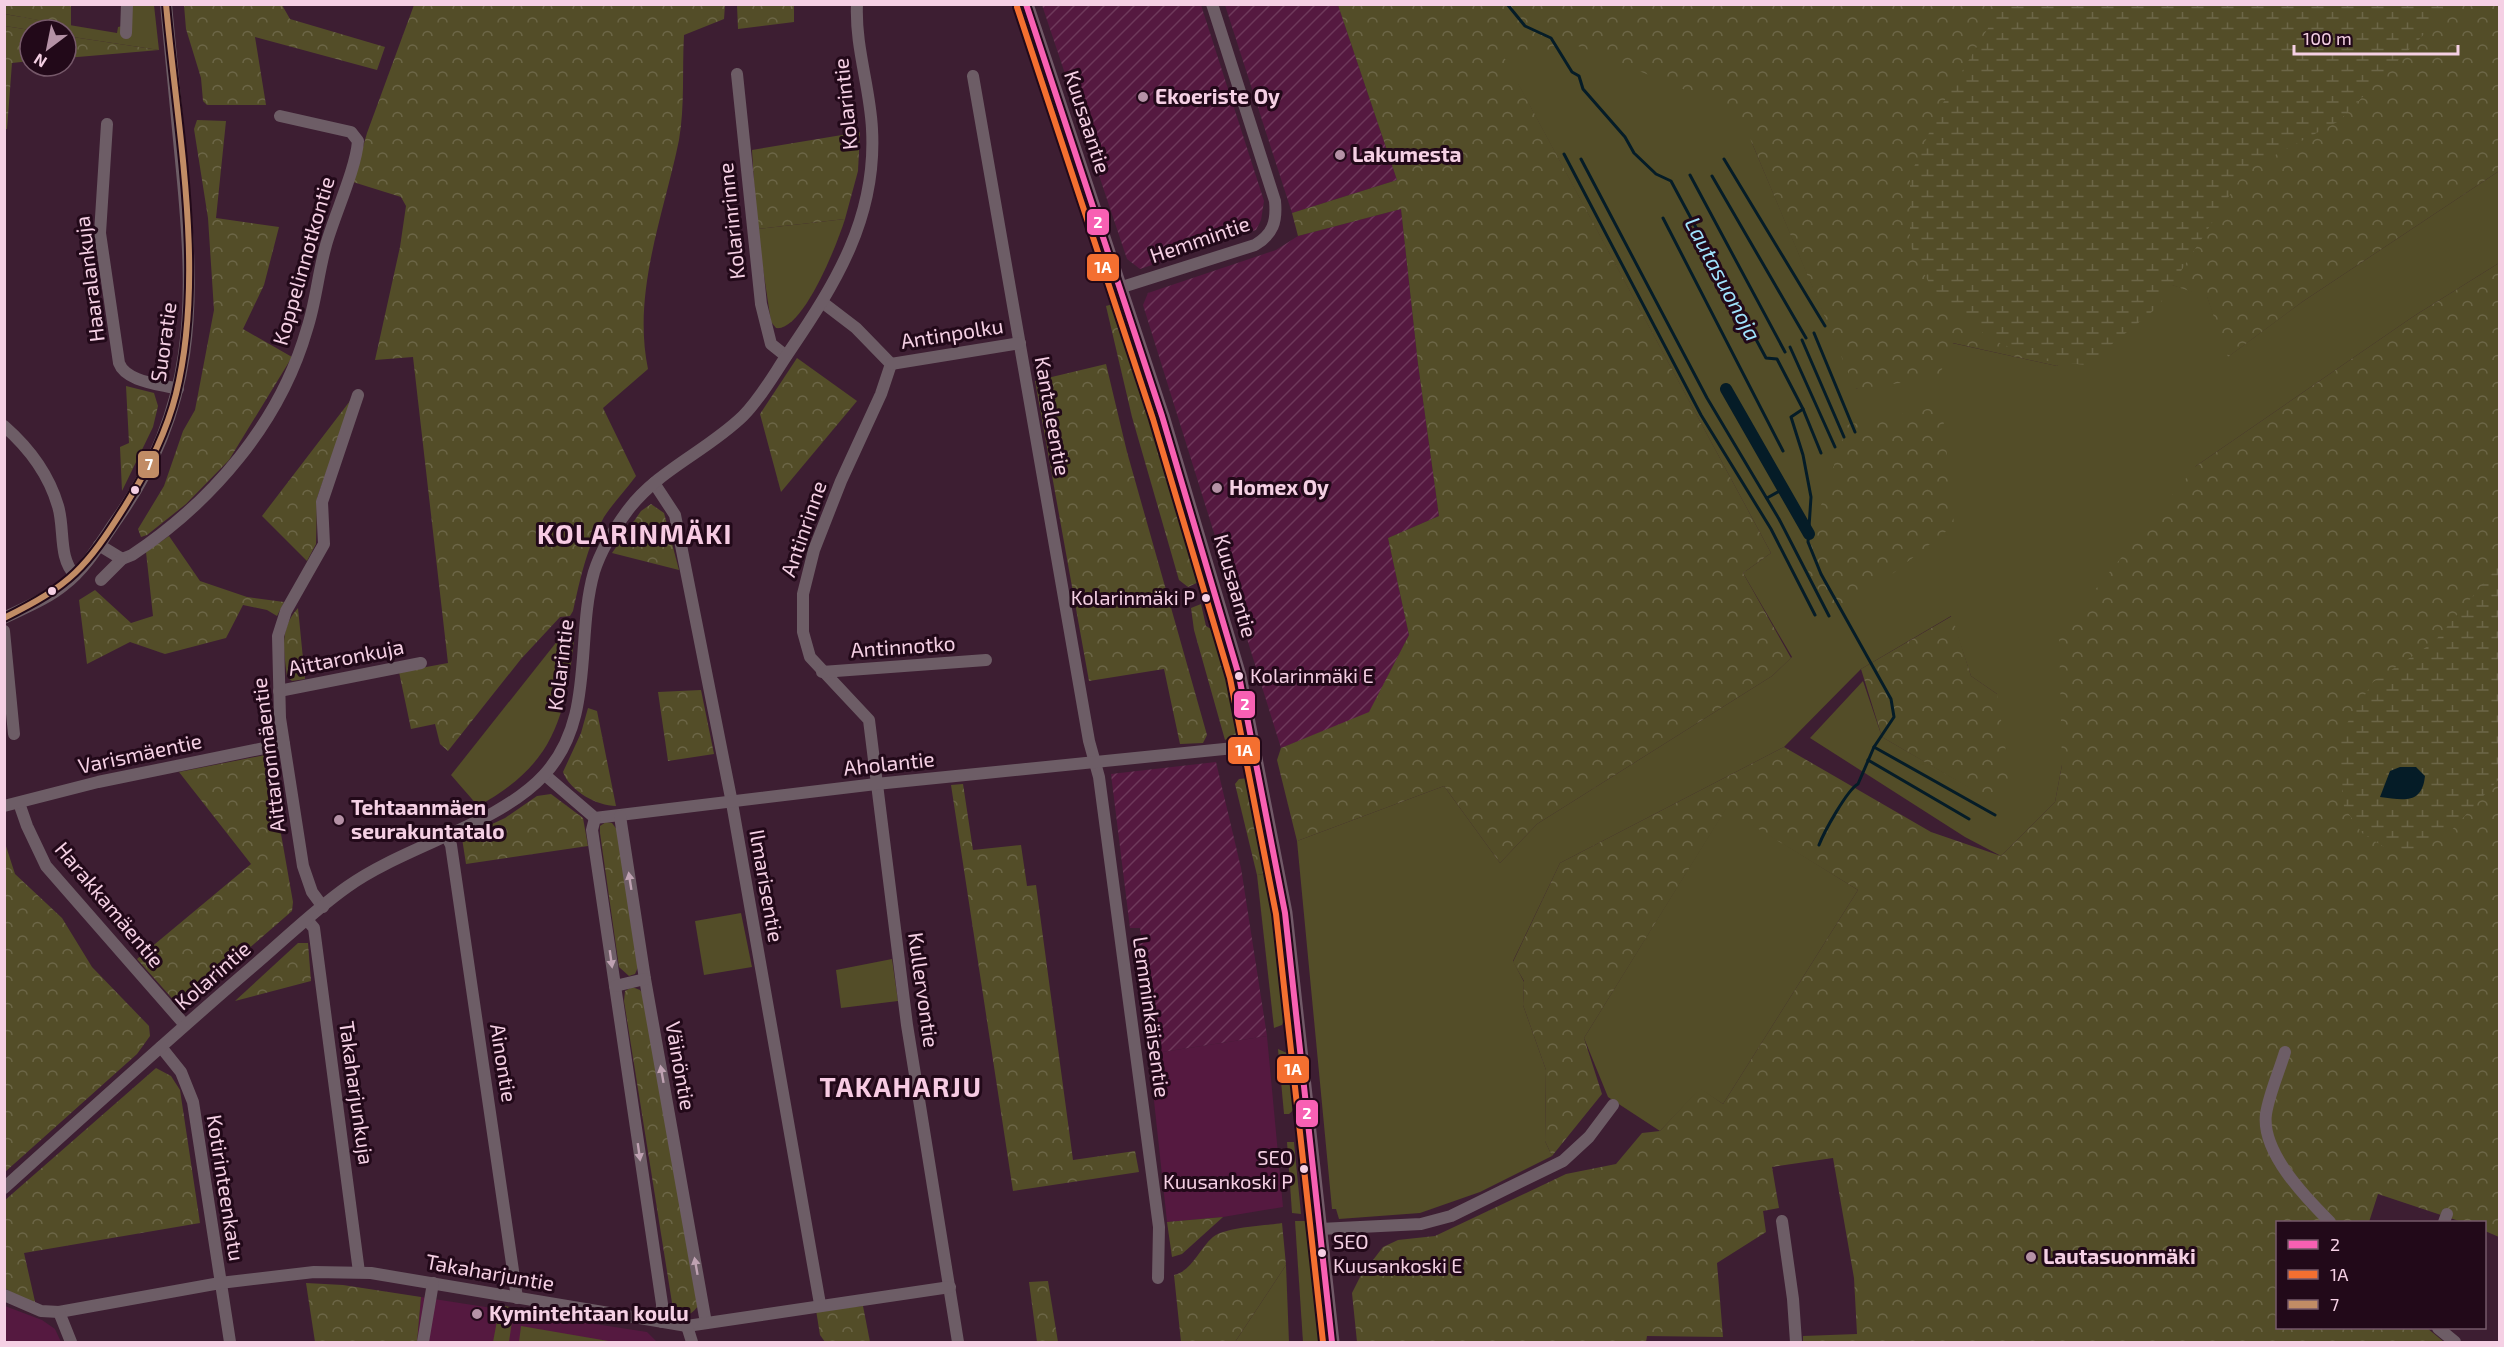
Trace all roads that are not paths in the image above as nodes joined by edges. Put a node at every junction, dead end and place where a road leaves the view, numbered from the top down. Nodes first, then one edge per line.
1 (127, 4) edge
2 (166, 4) edge
3 (857, 4) edge
4 (1026, 4) edge
5 (1212, 4) edge
6 (126, 33) dead end
7 (737, 74) dead end
8 (973, 76) dead end
9 (280, 116) dead end
10 (107, 124) dead end
11 (1119, 288) junction
12 (822, 302) junction
13 (1020, 343) junction
14 (786, 356) junction
15 (891, 364) junction
16 (178, 389) junction
17 (358, 395) dead end
18 (4, 426) edge
19 (654, 483) junction
20 (99, 544) junction
21 (122, 559) junction
22 (75, 575) junction
23 (101, 580) dead end
24 (4, 618) edge
25 (4, 631) edge
26 (986, 660) dead end
27 (421, 663) dead end
28 (822, 672) junction
29 (279, 691) junction
30 (15, 734) dead end
31 (284, 744) junction
32 (1254, 746) junction
33 (1095, 762) junction
34 (545, 775) junction
35 (876, 784) junction
36 (19, 802) junction
37 (732, 803) junction
38 (4, 806) edge
39 (620, 816) junction
40 (595, 818) junction
41 (446, 835) junction
42 (323, 907) junction
43 (308, 920) junction
44 (645, 980) junction
45 (615, 986) junction
46 (185, 1025) junction
47 (161, 1047) junction
48 (2285, 1052) dead end
49 (1613, 1105) dead end
50 (4, 1188) edge
51 (1782, 1221) dead end
52 (2329, 1221) edge
53 (1320, 1229) junction
54 (359, 1272) junction
55 (1158, 1278) dead end
56 (220, 1283) junction
57 (433, 1283) junction
58 (950, 1287) junction
59 (4, 1295) edge
60 (517, 1298) junction
61 (820, 1304) junction
62 (59, 1312) junction
63 (662, 1322) junction
64 (706, 1323) junction
65 (687, 1326) junction
66 (2439, 1329) edge
67 (71, 1342) edge
68 (230, 1342) edge
69 (423, 1342) edge
70 (692, 1342) edge
71 (958, 1342) edge
72 (1332, 1342) edge
73 (1796, 1342) edge
74 (2456, 1342) edge

1 - 6 street
2 - 16 street, Suoratie
3 - 12 street, Kolarintie
4 - 11 main road, Kuusaantie
5 - 11 street, Hemmintie
7 - 14 street, Kolarinrinne
8 - 13 street, Kanteleentie
9 - 21 street, Koppelinnotkontie
10 - 16 street, Haaralankuja
11 - 32 main road, Kuusaantie
12 - 14 street, Kolarintie
12 - 15 street
13 - 15 street, Antinpolku
13 - 33 street, Kanteleentie
14 - 19 street, Kolarintie
15 - 28 street, Antinrinne
16 - 20 street, Suoratie
17 - 29 street, Aittaronmäentie
18 - 22 street
19 - 34 street, Kolarintie
19 - 37 street, Ilmarisentie
20 - 21 street
20 - 22 street, Suoratie
21 - 23 street
22 - 24 street, Suoratie
25 - 30 street
26 - 28 street, Antinnotko
27 - 29 street, Aittaronkuja
28 - 35 street, Antinrinne
29 - 31 street, Aittaronmäentie
31 - 36 street, Varismäentie
31 - 42 street, Aittaronmäentie
32 - 33 street, Aholantie
32 - 53 main road, Kuusaantie
33 - 35 street, Aholantie
33 - 55 street, Lemminkäisentie
34 - 40 street
34 - 41 street, Kolarintie
35 - 37 street, Aholantie
35 - 58 street, Kullervontie
36 - 38 street, Varismäentie
36 - 46 street, Harakkamäentie
37 - 39 street, Aholantie
37 - 61 street, Ilmarisentie
39 - 40 street, Aholantie
44 -> 39 street, Väinöntie
40 -> 45 street
41 - 42 street, Kolarintie
41 - 60 street, Ainontie
42 - 43 street, Kolarintie
43 - 46 street, Kolarintie
43 - 54 street, Takaharjunkuja
44 - 45 street
64 -> 44 street, Väinöntie
45 -> 63 street
46 - 47 street, Kolarintie
47 - 50 street, Kolarintie
47 - 56 street, Kotirinteenkatu
48 - 52 street
49 - 53 street
51 - 73 street
53 - 72 main road, Kuusaantie
54 - 56 street, Takaharjuntie
54 - 57 street, Takaharjuntie
56 - 62 street, Takaharjuntie
56 - 68 street, Kotirinteenkatu
57 - 60 street, Takaharjuntie
57 - 69 street
58 - 61 street, Takaharjuntie
58 - 71 street, Kullervontie
59 - 62 street, Takaharjuntie
60 - 63 street, Takaharjuntie
61 - 64 street, Takaharjuntie
62 - 67 street
63 - 65 street, Takaharjuntie
64 - 65 street, Takaharjuntie
65 - 70 street
66 - 74 street

